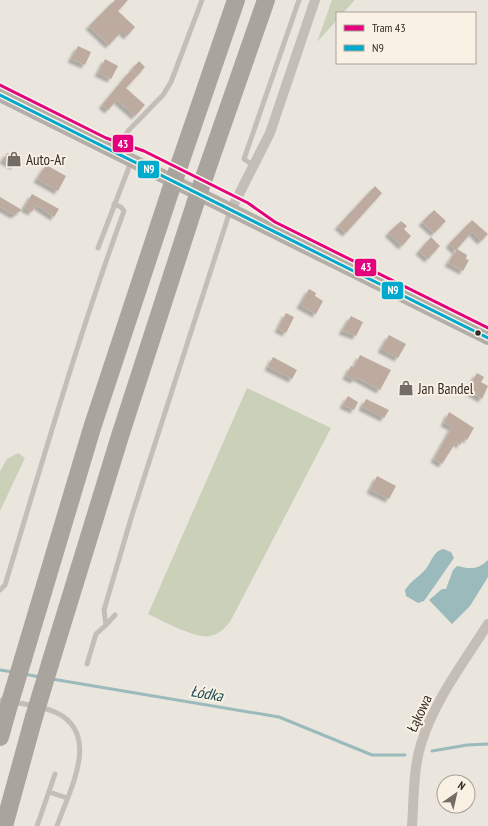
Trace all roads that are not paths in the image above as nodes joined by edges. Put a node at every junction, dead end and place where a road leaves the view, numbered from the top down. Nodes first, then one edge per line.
1 (202, 0) edge
2 (236, 0) edge
3 (266, 0) edge
4 (299, 0) edge
5 (316, 0) edge
6 (0, 96) edge
7 (116, 153) junction
8 (131, 161) junction
9 (254, 166) junction
10 (114, 204) junction
11 (230, 210) junction
12 (98, 248) dead end
13 (488, 338) edge
14 (0, 590) edge
15 (115, 615) dead end
16 (488, 624) edge
17 (106, 625) junction
18 (88, 664) dead end
19 (3, 706) edge
20 (0, 737) edge
21 (55, 774) dead end
22 (49, 792) junction
23 (67, 798) junction
24 (4, 826) edge
25 (37, 826) edge
26 (57, 826) edge
27 (412, 826) edge

1 - 7 lane
2 - 19 highway, bridge
3 - 24 highway, bridge
4 - 9 lane
5 - 9 street
6 - 7 main road
7 - 8 main road
8 - 10 lane
8 - 11 main road
9 - 11 street
10 - 12 lane
10 - 14 lane
11 - 13 main road
11 - 17 lane
15 - 17 lane
16 - 27 street, Łąkowa
17 - 18 lane
19 - 20 highway
19 - 23 lane
21 - 22 lane
22 - 23 lane
22 - 25 lane
23 - 26 lane

